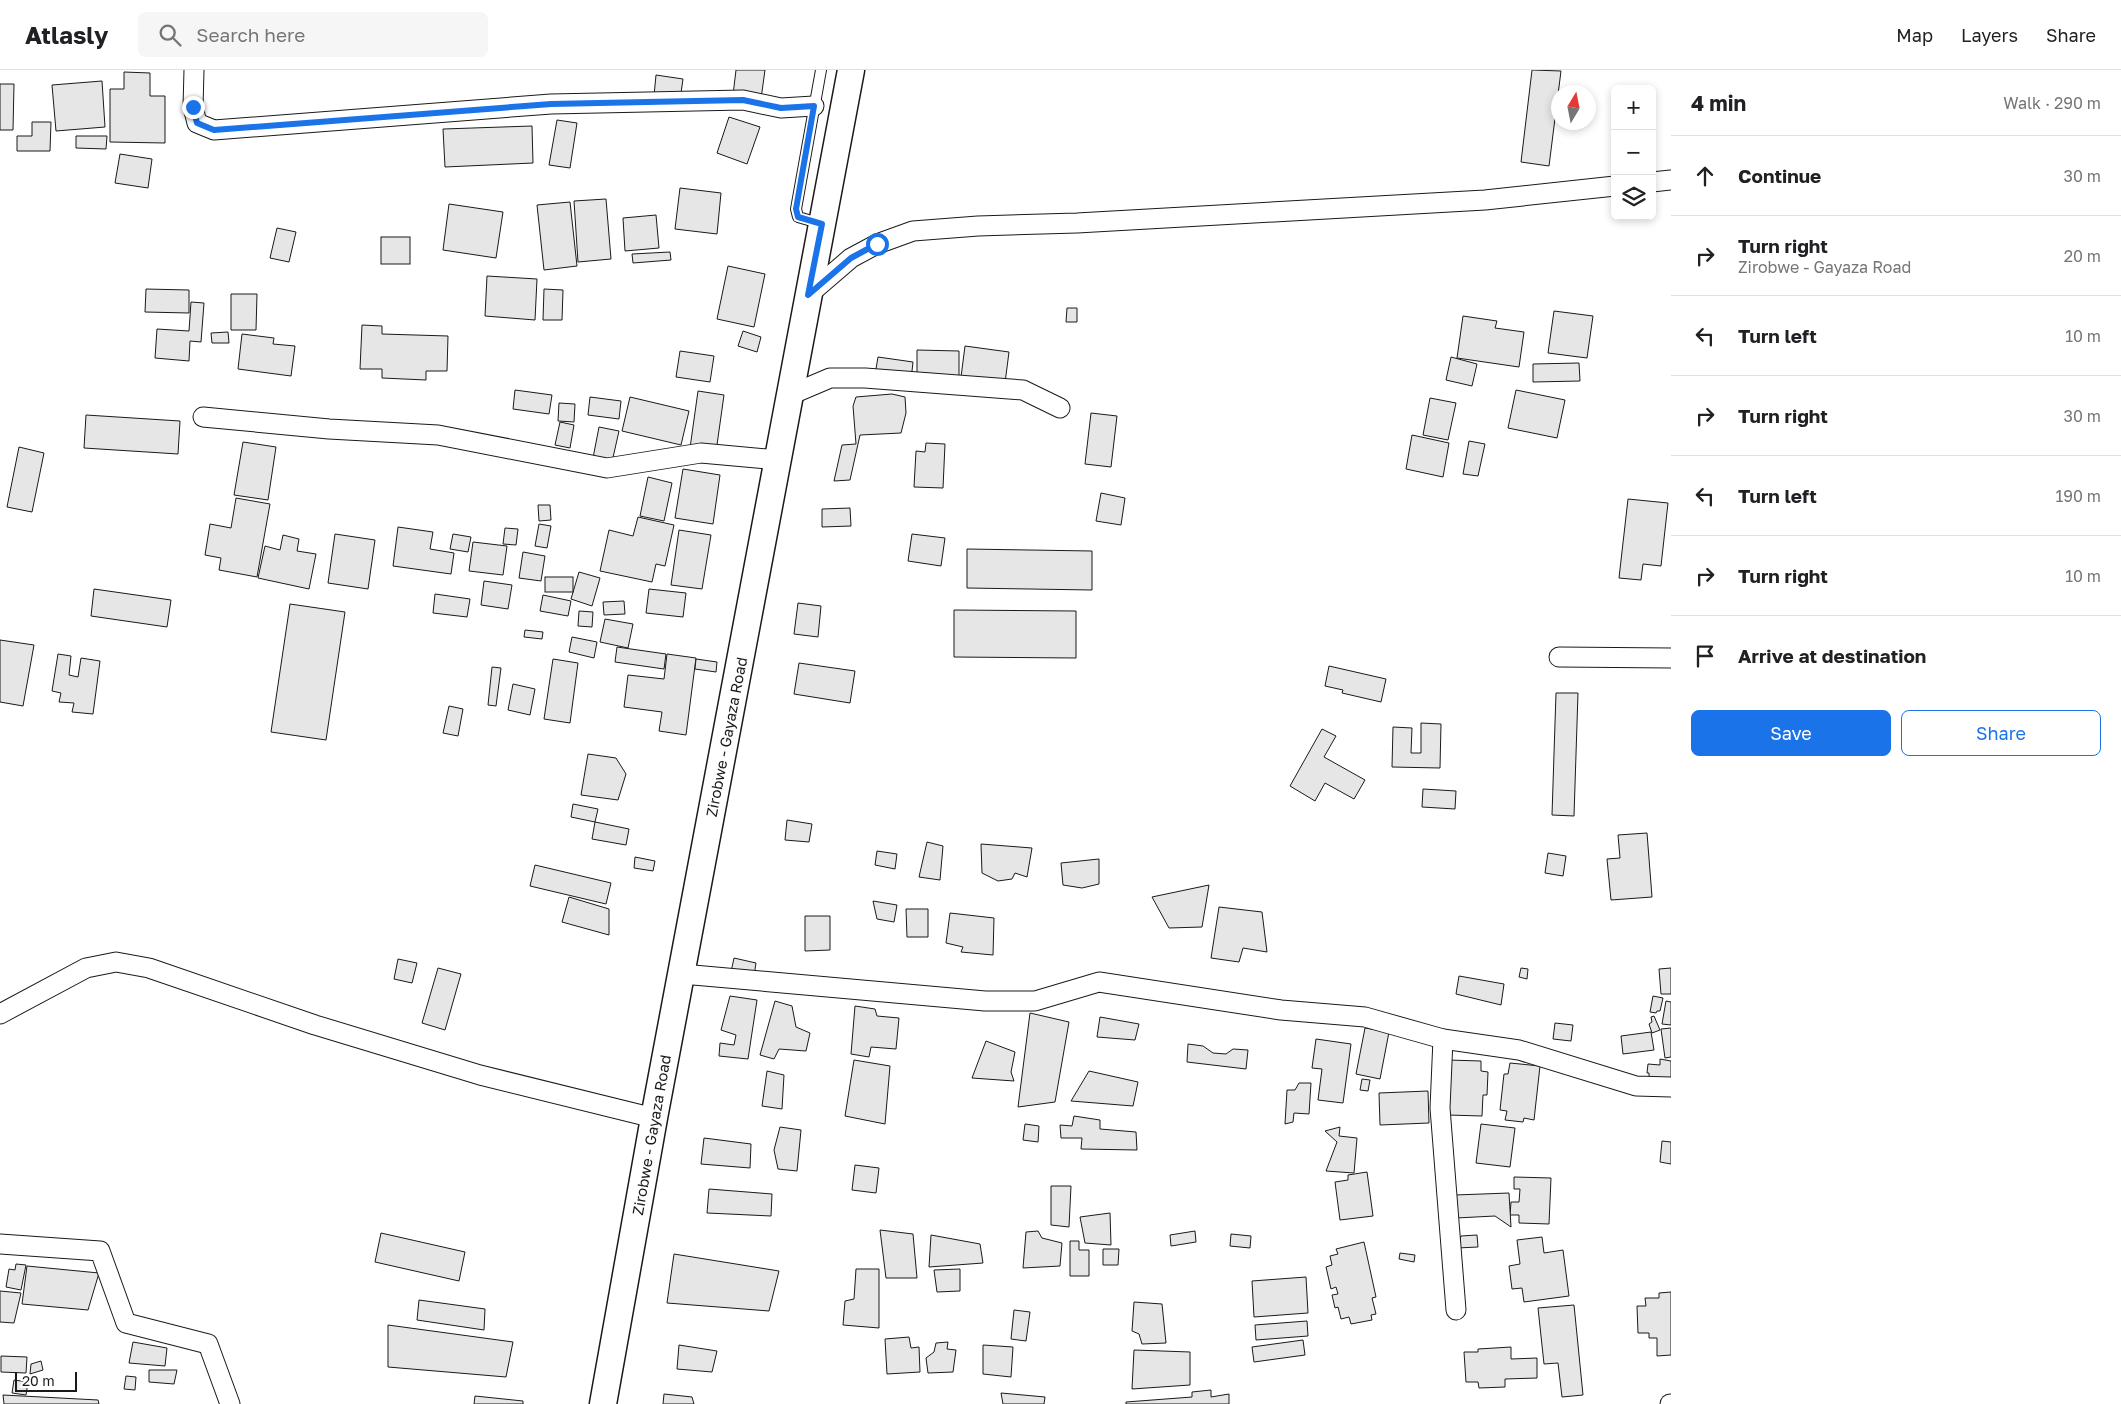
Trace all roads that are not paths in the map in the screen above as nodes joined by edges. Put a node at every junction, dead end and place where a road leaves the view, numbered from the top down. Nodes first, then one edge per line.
1 (194, 70) edge
2 (821, 70) edge
3 (851, 70) edge
4 (814, 106) junction
5 (1671, 180) edge
6 (1656, 182) edge
7 (1611, 186) edge
8 (822, 224) junction
9 (808, 295) junction
10 (790, 395) junction
11 (1060, 408) dead end
12 (203, 417) dead end
13 (778, 460) junction
14 (1559, 657) dead end
15 (1671, 658) edge
16 (682, 974) junction
17 (0, 1014) edge
18 (1443, 1039) junction
19 (1671, 1087) edge
20 (654, 1118) junction
21 (0, 1244) edge
22 (1456, 1310) dead end
23 (230, 1404) edge
24 (603, 1404) edge

1 - 4 street
2 - 4 lane
3 - 8 street, Zirobwe - Gayaza Road
4 - 8 lane
5 - 6 street
7 - 9 street
8 - 9 street, Zirobwe - Gayaza Road
9 - 10 street, Zirobwe - Gayaza Road
10 - 11 street
10 - 13 street, Zirobwe - Gayaza Road
12 - 13 street
13 - 16 street, Zirobwe - Gayaza Road
14 - 15 street
16 - 18 street
16 - 20 street, Zirobwe - Gayaza Road
17 - 20 street
18 - 19 street
18 - 22 street
20 - 24 street, Zirobwe - Gayaza Road
21 - 23 street

